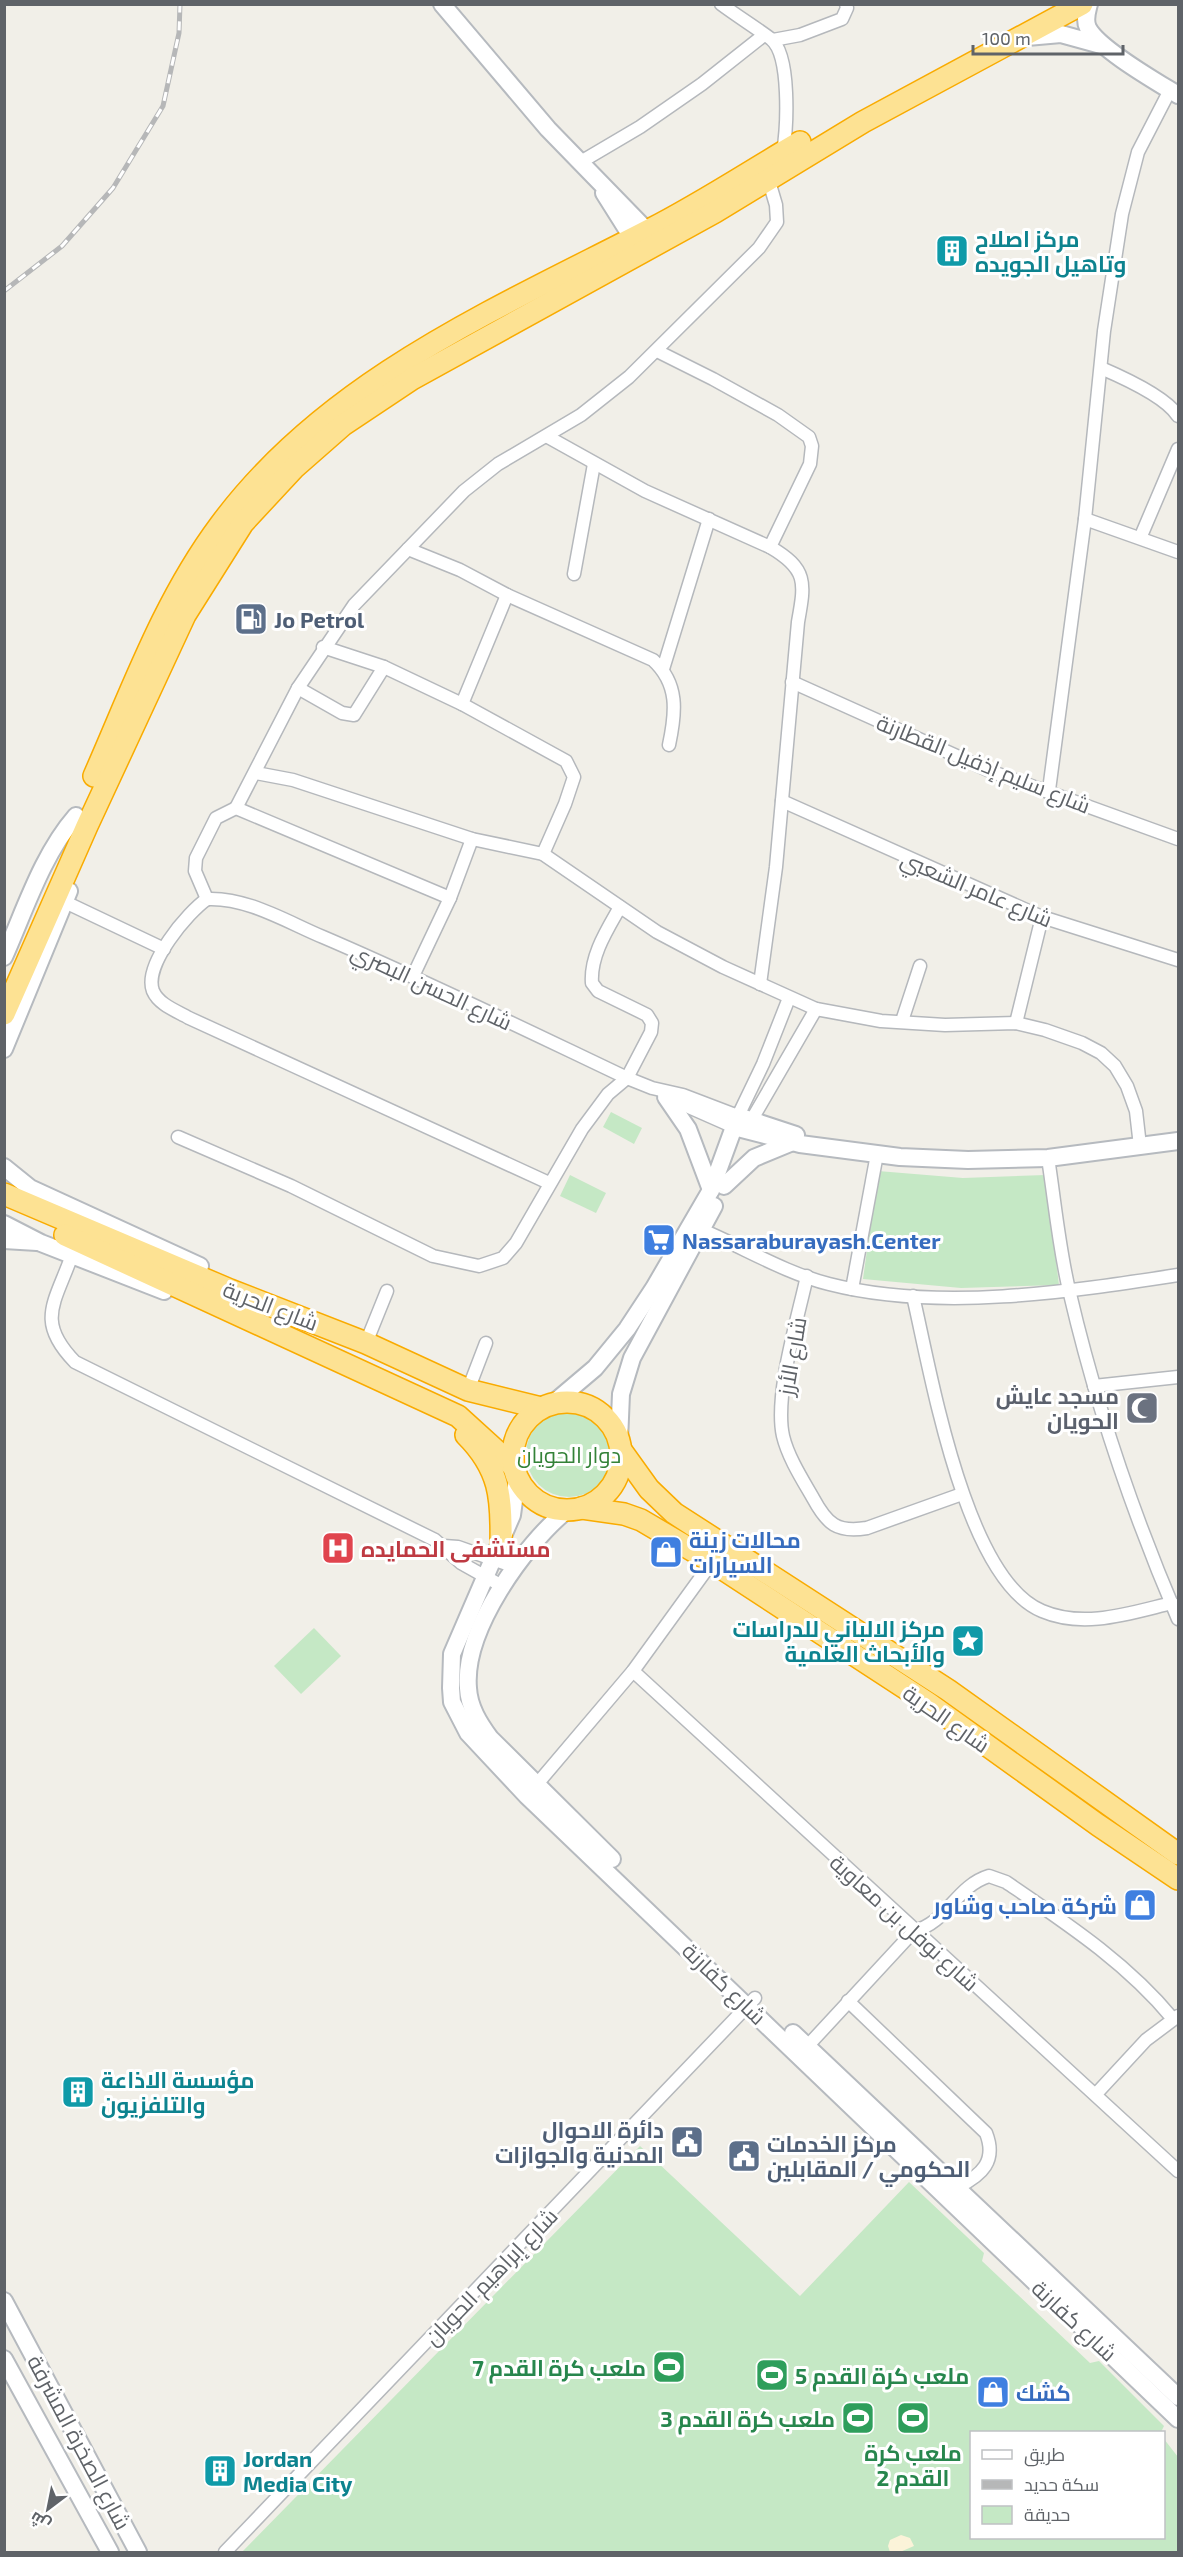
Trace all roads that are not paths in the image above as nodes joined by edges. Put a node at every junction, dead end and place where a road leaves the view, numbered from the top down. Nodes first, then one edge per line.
1 (442, 4) edge
2 (721, 4) edge
3 (846, 4) edge
4 (1051, 4) edge
5 (1082, 4) edge
6 (1089, 4) edge
7 (768, 38) junction
8 (1017, 38) junction
9 (1105, 46) junction
10 (1174, 93) edge
11 (783, 152) junction
12 (579, 163) junction
13 (768, 178) junction
14 (645, 242) junction
15 (657, 351) junction
16 (1101, 368) junction
17 (1179, 416) edge
18 (548, 436) junction
19 (1179, 449) edge
20 (594, 464) junction
21 (709, 519) junction
22 (1085, 519) junction
23 (1141, 537) junction
24 (770, 547) junction
25 (408, 549) junction
26 (1179, 552) edge
27 (574, 574) dead end
28 (507, 595) junction
29 (323, 648) junction
30 (384, 667) junction
31 (663, 669) junction
32 (792, 682) junction
33 (297, 688) junction
34 (462, 704) junction
35 (669, 745) dead end
36 (256, 773) junction
37 (1049, 790) junction
38 (782, 801) junction
39 (236, 807) junction
40 (82, 821) junction
41 (472, 839) junction
42 (1179, 839) edge
43 (543, 855) junction
44 (450, 898) junction
45 (207, 899) junction
46 (65, 902) junction
47 (620, 907) junction
48 (1042, 917) junction
49 (164, 949) junction
50 (4, 957) edge
51 (1178, 959) edge
52 (920, 966) dead end
53 (413, 976) junction
54 (4, 984) edge
55 (760, 984) junction
56 (789, 998) junction
57 (816, 1009) junction
58 (4, 1014) edge
59 (902, 1021) junction
60 (1016, 1023) junction
61 (4, 1048) edge
62 (627, 1078) junction
63 (659, 1092) junction
64 (742, 1124) junction
65 (178, 1137) dead end
66 (1179, 1141) edge
67 (790, 1143) junction
68 (818, 1146) junction
69 (1140, 1146) junction
70 (877, 1154) junction
71 (1048, 1158) junction
72 (4, 1167) edge
73 (549, 1183) junction
74 (4, 1187) edge
75 (30, 1188) junction
76 (717, 1188) junction
77 (4, 1194) edge
78 (6, 1223) edge
79 (702, 1230) junction
80 (72, 1255) junction
81 (1179, 1275) edge
82 (807, 1276) junction
83 (852, 1289) junction
84 (387, 1290) dead end
85 (1069, 1292) junction
86 (913, 1296) junction
87 (226, 1297) junction
88 (269, 1304) junction
89 (258, 1322) junction
90 (366, 1343) junction
91 (486, 1343) dead end
92 (1179, 1377) edge
93 (1094, 1386) junction
94 (468, 1390) junction
95 (422, 1398) junction
96 (548, 1404) junction
97 (620, 1445) junction
98 (515, 1472) junction
99 (962, 1494) junction
100 (574, 1509) junction
101 (444, 1546) junction
102 (498, 1551) junction
103 (712, 1563) junction
104 (515, 1567) junction
105 (486, 1577) junction
106 (502, 1586) junction
107 (1172, 1603) junction
108 (1179, 1619) edge
109 (633, 1671) junction
110 (532, 1791) junction
111 (1179, 1854) edge
112 (1179, 1879) edge
113 (914, 1931) junction
114 (848, 2001) junction
115 (752, 2002) junction
116 (1176, 2018) edge
117 (803, 2051) junction
118 (1096, 2094) junction
119 (1179, 2171) edge
120 (958, 2187) junction
121 (4, 2301) edge
122 (4, 2359) edge
123 (1179, 2397) edge
124 (1179, 2420) edge
125 (110, 2553) edge
126 (138, 2553) edge
127 (225, 2553) edge

1 - 12 street
2 - 7 street
3 - 7 street
4 - 11 highway
5 - 8 highway
6 - 9 street
7 - 11 street
7 - 12 street
8 - 9 street
8 - 13 highway
9 - 10 street
10 - 16 street
11 - 14 highway
12 - 14 street
13 - 14 highway
13 - 15 street
14 - 40 highway
15 - 18 street
15 - 24 street
16 - 17 street
16 - 22 street
18 - 20 street
18 - 25 street
19 - 23 street
20 - 21 street
20 - 27 street
21 - 24 street
21 - 31 street
22 - 23 street
22 - 37 street
23 - 26 street
24 - 32 street
25 - 28 street
25 - 29 street
28 - 31 street
28 - 34 street
29 - 30 street
29 - 33 street
30 - 33 street
30 - 34 street
31 - 35 street
32 - 37 street, شارع سليم إذفيل القطارنة
32 - 38 street
33 - 36 street
34 - 43 street
36 - 39 street
36 - 41 street
37 - 42 street, شارع سليم إذفيل القطارنة
38 - 48 street, شارع عامر الشعبي
38 - 55 street
39 - 44 street
39 - 45 street
40 - 46 street
40 - 50 street
40 - 54 highway
40 - 58 highway
41 - 43 street
41 - 44 street
43 - 47 street
44 - 53 street
45 - 49 street
45 - 53 street, شارع الحسن البصري
46 - 49 street
46 - 61 street
47 - 55 street
47 - 62 street
48 - 51 street, شارع عامر الشعبي
48 - 60 street
49 - 73 street
52 - 59 street
53 - 62 street, شارع الحسن البصري
55 - 56 street
56 - 57 street
56 - 64 street
57 - 59 street
57 - 64 street
59 - 60 street
60 - 69 street
62 - 63 street, شارع الحسن البصري
62 - 73 street
63 - 64 street, شارع الحسن البصري
63 - 76 street
64 - 67 street, شارع الحسن البصري
64 - 68 street, شارع الحسن البصري
64 - 76 street
65 - 73 street
66 - 69 street, شارع الحسن البصري
67 - 68 street, شارع الحسن البصري
67 - 76 street
68 - 70 street, شارع الحسن البصري
69 - 71 street, شارع الحسن البصري
70 - 71 street, شارع الحسن البصري
70 - 83 street
71 - 85 street
72 - 75 street
74 - 75 street
75 - 88 street
76 - 79 street
76 - 96 street
77 - 87 highway, شارع الحرية
78 - 80 street
78 - 87 highway, شارع الحرية
79 - 82 street
79 - 97 street
80 - 89 street
80 - 101 street
81 - 85 street
82 - 83 street
82 - 99 street, شارع الأرز
83 - 86 street
84 - 90 street
85 - 86 street
85 - 93 street
86 - 99 street
87 - 88 highway, شارع الحرية
87 - 89 highway, شارع الحرية
88 - 90 highway, شارع الحرية
89 - 95 highway, شارع الحرية
90 - 94 highway, شارع الحرية
91 - 94 street
92 - 93 street
93 - 107 street
94 - 96 highway, شارع الحرية
95 - 98 highway, شارع الحرية
95 - 102 highway
96 - 97 highway
96 - 98 highway
97 - 100 highway
97 - 111 highway, شارع الحرية
98 - 100 highway
98 - 102 street, شارع كفارنة
99 - 107 street
100 - 103 highway, شارع الحرية
100 - 104 street, شارع كفارنة
101 - 102 street
101 - 105 street
102 - 104 street
102 - 105 street, شارع كفارنة
103 - 109 street
103 - 112 highway, شارع الحرية
104 - 106 street, شارع كفارنة
105 - 106 street
105 - 110 street, شارع كفارنة
106 - 110 street, شارع كفارنة
107 - 108 street
109 - 110 street
109 - 113 street, شارع نوفل بن معاوية
110 - 115 street, شارع كفارنة
113 - 114 street
113 - 116 street
113 - 118 street, شارع نوفل بن معاوية
114 - 117 street
114 - 120 street
115 - 117 street, شارع كفارنة
115 - 127 street, شارع إبراهيم الحويان
116 - 118 street
117 - 120 street, شارع كفارنة
117 - 124 street, شارع كفارنة
118 - 119 street, شارع نوفل بن معاوية
120 - 123 street, شارع كفارنة
121 - 126 street, شارع الصخرة المشرفة
122 - 125 street, شارع الصخرة المشرفة

